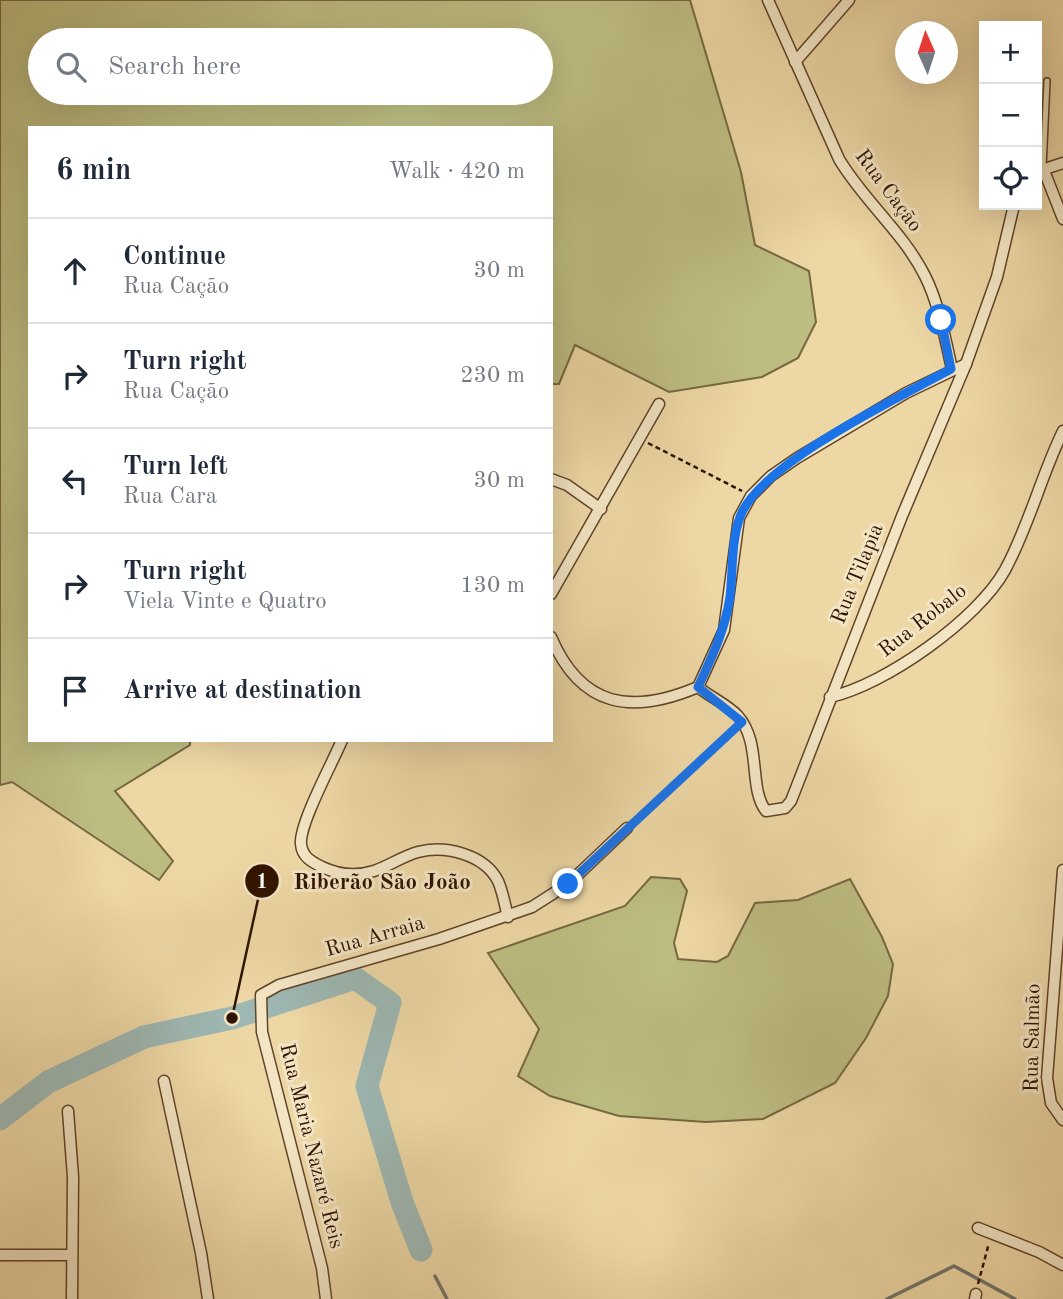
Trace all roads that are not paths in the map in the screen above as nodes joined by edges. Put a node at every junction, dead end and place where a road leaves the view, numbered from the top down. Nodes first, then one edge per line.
1 (768, 0) edge
2 (849, 0) edge
3 (795, 62) junction
4 (1047, 81) dead end
5 (1042, 147) edge
6 (1063, 163) edge
7 (1042, 169) edge
8 (1042, 174) edge
9 (1013, 210) edge
10 (1063, 219) edge
11 (966, 364) junction
12 (951, 369) junction
13 (659, 404) dead end
14 (1063, 431) edge
15 (553, 480) edge
16 (601, 509) junction
17 (553, 591) edge
18 (553, 640) edge
19 (698, 687) junction
20 (830, 697) junction
21 (341, 742) edge
22 (627, 828) road end
23 (1063, 870) edge
24 (509, 917) junction
25 (258, 1003) joint
26 (164, 1081) dead end
27 (68, 1111) dead end
28 (1063, 1119) edge
29 (978, 1228) dead end
30 (0, 1255) edge
31 (72, 1255) junction
32 (1063, 1265) edge
33 (72, 1299) edge
34 (208, 1299) edge
35 (326, 1299) edge

1 - 3 street, Rua Cação
2 - 3 street
3 - 12 street, Rua Cação
4 - 5 lane
6 - 7 street
8 - 10 street
9 - 11 street, Rua Tilapia
11 - 12 street
11 - 20 street, Rua Tilapia
12 - 19 street
13 - 16 street
14 - 20 street, Rua Robalo
15 - 16 street
16 - 17 street
18 - 19 street
19 - 20 street, Rua Tilapia
21 - 24 street
22 - 24 street, Rua Arraia
23 - 28 street, Rua Salmão
24 - 25 street, Rua Arraia
25 - 35 street, Rua Maria Nazaré Reis
26 - 34 street
27 - 31 street
29 - 32 street
30 - 31 street
31 - 33 street

